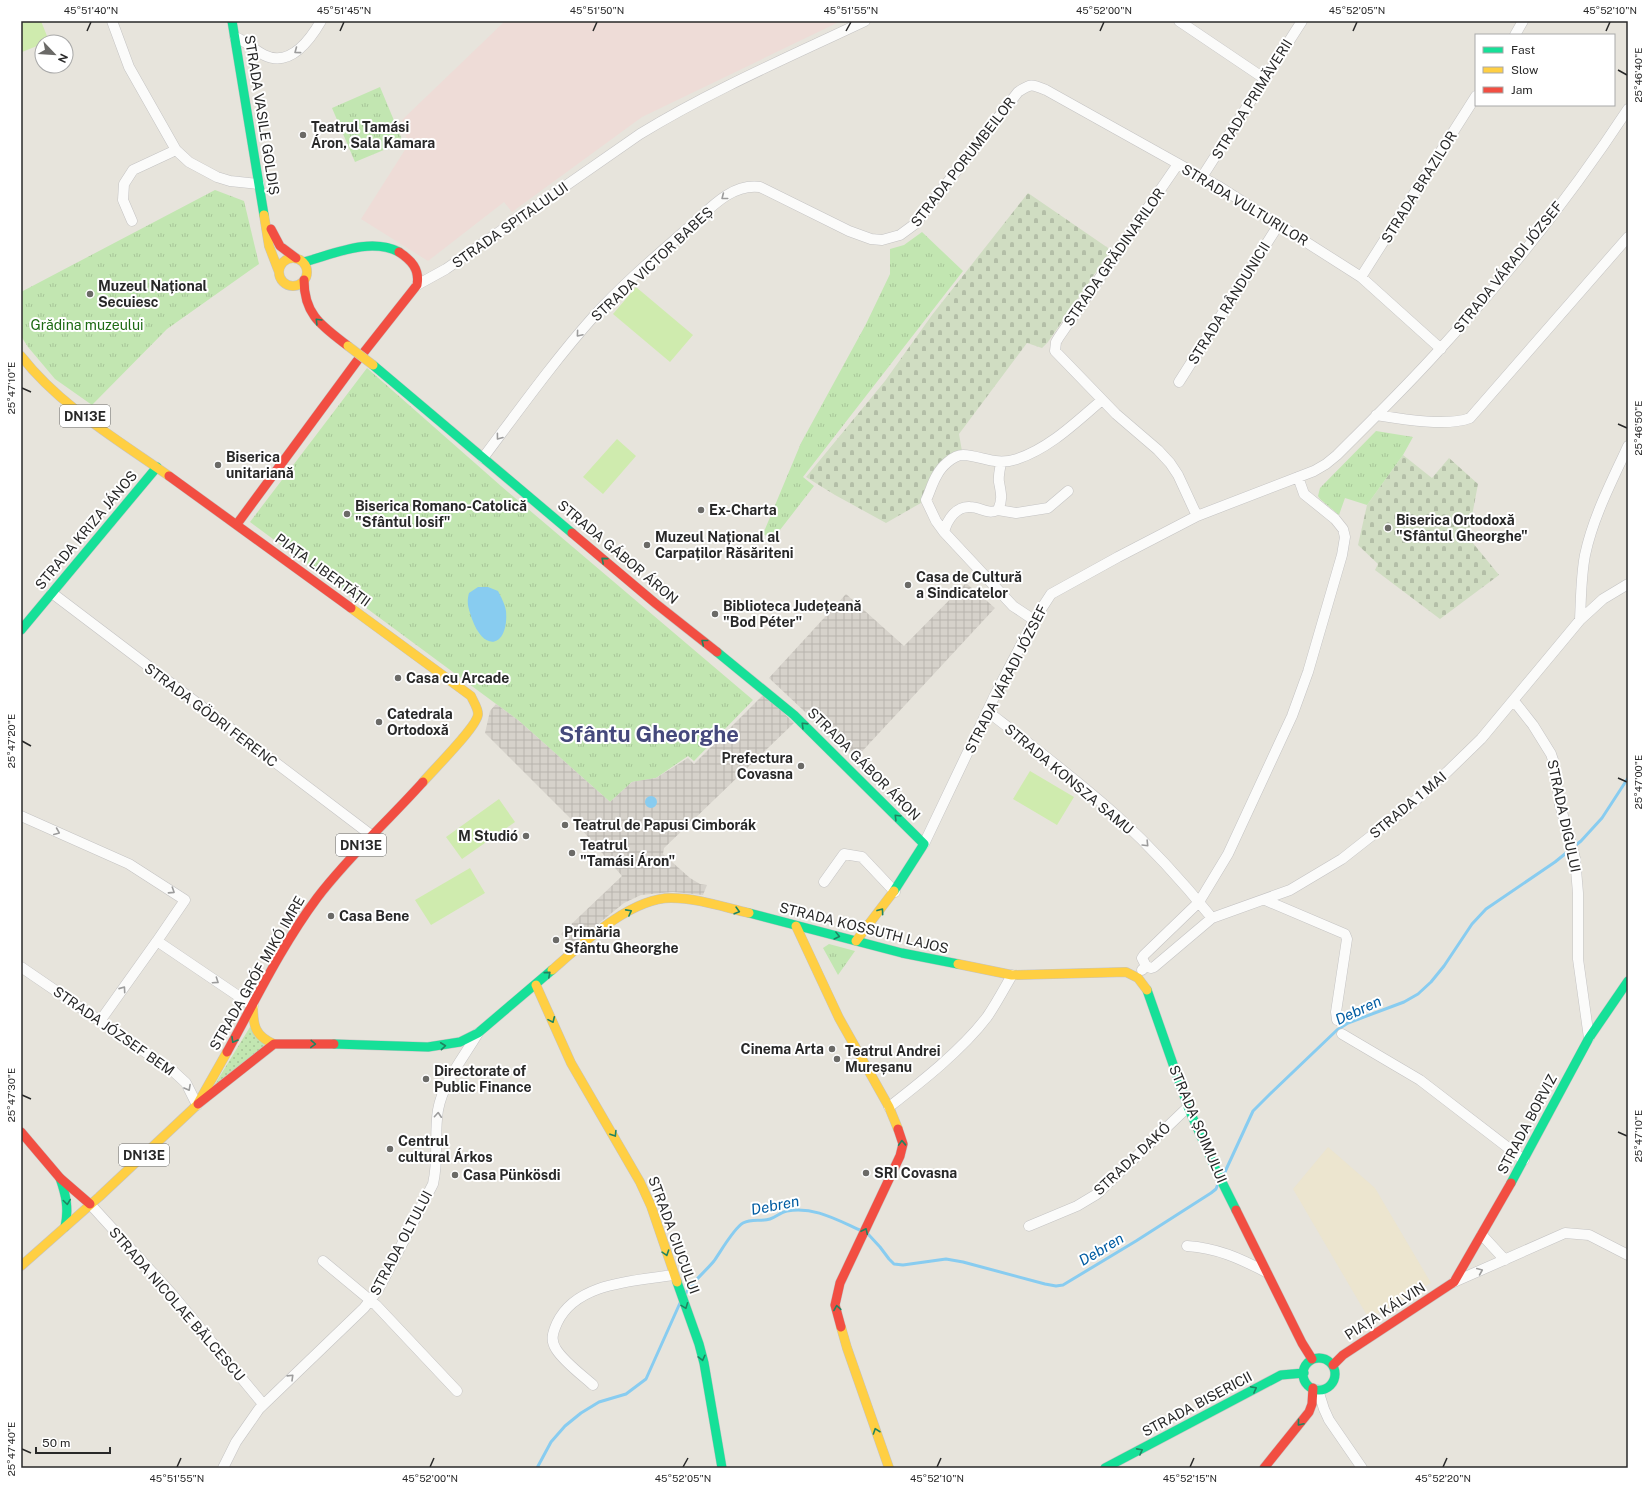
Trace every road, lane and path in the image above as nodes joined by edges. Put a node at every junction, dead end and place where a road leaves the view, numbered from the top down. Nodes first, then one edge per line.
1 (112, 21) edge
2 (232, 21) edge
3 (321, 21) edge
4 (865, 21) edge
5 (1179, 21) edge
6 (1302, 21) edge
7 (1523, 21) edge
8 (1516, 34) edge
9 (235, 37) junction
10 (1265, 79) junction
11 (1033, 85) joint
12 (1475, 98) edge
13 (1628, 110) edge
14 (176, 150) junction
15 (1178, 164) junction
16 (1202, 177) junction
17 (259, 184) junction
18 (760, 187) joint
19 (265, 214) junction
20 (132, 221) dead end
21 (1279, 224) junction
22 (1628, 237) edge
23 (345, 251) junction
24 (300, 260) junction
25 (279, 272) junction
26 (1361, 277) junction
27 (305, 278) junction
28 (417, 285) junction
29 (1441, 349) junction
30 (21, 356) edge
31 (1179, 382) dead end
32 (1102, 400) junction
33 (1376, 415) junction
34 (1628, 446) edge
35 (484, 458) junction
36 (1001, 463) junction
37 (157, 467) junction
38 (1298, 477) junction
39 (1068, 491) dead end
40 (998, 510) junction
41 (1197, 516) junction
42 (237, 524) junction
43 (944, 532) junction
44 (1628, 584) edge
45 (52, 593) junction
46 (1034, 620) junction
47 (1580, 620) junction
48 (21, 630) edge
49 (471, 696) joint
50 (1514, 701) junction
51 (987, 711) junction
52 (21, 816) edge
53 (371, 835) junction
54 (924, 844) junction
55 (824, 882) dead end
56 (894, 892) junction
57 (1265, 900) junction
58 (1198, 902) junction
59 (1212, 918) junction
60 (796, 926) junction
61 (816, 939) junction
62 (157, 941) junction
63 (856, 941) junction
64 (812, 961) junction
65 (1146, 966) junction
66 (21, 967) edge
67 (1012, 975) junction
68 (1136, 975) junction
69 (1628, 981) edge
70 (536, 985) junction
71 (253, 1006) junction
72 (1338, 1020) dead end
73 (100, 1021) junction
74 (478, 1033) junction
75 (1342, 1034) dead end
76 (1589, 1038) junction
77 (274, 1044) junction
78 (196, 1105) junction
79 (889, 1107) junction
80 (1188, 1107) junction
81 (21, 1132) edge
82 (1524, 1160) junction
83 (60, 1178) junction
84 (90, 1204) junction
85 (1029, 1226) dead end
86 (65, 1227) junction
87 (1482, 1235) junction
88 (1187, 1246) dead end
89 (1628, 1255) edge
90 (1505, 1260) junction
91 (323, 1261) dead end
92 (21, 1266) edge
93 (1266, 1272) junction
94 (673, 1275) junction
95 (1454, 1282) junction
96 (370, 1300) junction
97 (1312, 1359) junction
98 (1333, 1365) junction
99 (1304, 1373) junction
100 (593, 1385) dead end
101 (1315, 1389) junction
102 (457, 1391) dead end
103 (263, 1404) junction
104 (222, 1468) edge
105 (722, 1468) edge
106 (889, 1468) edge
107 (1105, 1468) edge
108 (1264, 1468) edge
109 (1362, 1468) edge

1 - 14 street
2 - 9 main road, STRADA VASILE GOLDIȘ
3 -> 9 street
4 - 28 street, STRADA SPITALULUI
5 - 10 street
6 - 10 street, STRADA PRIMĂVERII
7 - 8 street
9 - 17 main road, STRADA VASILE GOLDIȘ
10 - 16 street, STRADA PRIMĂVERII
11 - 15 street, STRADA VULTURILOR
11 - 18 street, STRADA PORUMBEILOR
12 - 26 street, STRADA BRAZILOR
13 - 29 street, STRADA VÁRADI JÓZSEF
14 - 17 street
14 - 20 street
15 - 16 street, STRADA VULTURILOR
15 - 32 street, STRADA GRĂDINARILOR
16 - 21 street, STRADA VULTURILOR
17 - 19 main road, STRADA VASILE GOLDIȘ
18 -> 35 street, STRADA VICTOR BABEȘ
19 - 24 main road, STRADA VASILE GOLDIȘ
19 - 25 main road, STRADA VASILE GOLDIȘ
21 - 26 street, STRADA VULTURILOR
21 - 31 street, STRADA RÂNDUNICII
22 - 33 street
23 - 24 main road
23 - 27 main road
23 - 28 main road
24 - 25 main road
24 - 27 main road
25 - 27 main road
26 - 29 street, STRADA VULTURILOR
35 -> 27 main road, STRADA GÁBOR ÁRON, bridge
28 - 42 main road, STRADA SPITALULUI
29 - 33 street, STRADA VÁRADI JÓZSEF
30 - 37 main road, DN13E
32 - 36 street
32 - 41 street
33 - 38 street, STRADA VÁRADI JÓZSEF
34 - 47 street
54 -> 35 main road, STRADA GÁBOR ÁRON
36 - 40 street
36 - 43 street
37 - 42 main road, PIAȚA LIBERTĂȚII / DN13E
37 - 45 main road, STRADA KRIZA JÁNOS
38 - 41 street, STRADA VÁRADI JÓZSEF
38 - 58 street
39 - 40 street
40 - 43 street
41 - 46 street, STRADA VÁRADI JÓZSEF
42 - 49 main road, PIAȚA LIBERTĂȚII / DN13E
43 - 46 street
44 - 47 street, STRADA 1 MAI
45 - 48 main road, STRADA KRIZA JÁNOS
45 - 53 street, STRADA GÖDRI FERENC
46 - 51 street, STRADA VÁRADI JÓZSEF
47 - 50 street, STRADA 1 MAI
49 - 53 main road, STRADA GRÓF MIKÓ IMRE / DN13E
50 - 57 street, STRADA 1 MAI
50 - 76 street, STRADA DIGULUI
51 - 54 street, STRADA VÁRADI JÓZSEF
51 -> 58 street, STRADA KONSZA SAMU
52 -> 62 street
53 - 71 main road, STRADA GRÓF MIKÓ IMRE / DN13E
54 - 56 main road, STRADA VÁRADI JÓZSEF
55 - 56 street
63 -> 56 main road, STRADA VÁRADI JÓZSEF
57 - 59 street, STRADA 1 MAI
57 - 72 street
58 - 59 street, STRADA KONSZA SAMU
58 - 65 street
59 - 65 street, STRADA 1 MAI
60 - 61 main road, STRADA KOSSUTH LAJOS
60 - 64 main road
70 -> 60 main road, STRADA KOSSUTH LAJOS
61 -> 63 main road, STRADA KOSSUTH LAJOS
61 - 64 main road
62 -> 71 street
73 -> 62 street
63 - 67 main road, STRADA KOSSUTH LAJOS
64 - 79 main road
65 - 68 street
66 - 73 street, STRADA JÓZSEF BEM
67 - 68 main road, STRADA KOSSUTH LAJOS
67 - 79 street
68 - 80 main road, STRADA ȘOIMULUI
69 - 76 main road, STRADA BORVIZ
70 - 74 main road, STRADA KOSSUTH LAJOS
70 -> 94 main road, STRADA CIUCULUI
71 - 77 main road
71 -> 78 main road, STRADA GRÓF MIKÓ IMRE / DN13E
73 -> 78 street, STRADA JÓZSEF BEM
77 -> 74 main road, STRADA KOSSUTH LAJOS
96 -> 74 street, STRADA OLTULUI
75 - 82 street
76 - 82 main road, STRADA BORVIZ
77 - 78 main road, DN13E
78 - 84 main road, DN13E
106 -> 79 main road
80 - 85 street, STRADA DAKÓ
80 - 93 main road, STRADA ȘOIMULUI
81 - 83 main road
82 - 87 main road, STRADA BORVIZ
83 - 84 main road
83 -> 86 main road
84 - 86 main road, DN13E
84 - 103 street, STRADA NICOLAE BĂLCESCU
86 - 92 main road, DN13E
87 - 90 street
87 - 95 main road, STRADA BORVIZ
88 - 93 street
89 - 90 street
95 -> 90 street
91 - 96 street
93 - 97 main road, STRADA ȘOIMULUI
94 - 100 street
94 -> 105 main road, STRADA CIUCULUI
95 - 98 main road, PIAȚA KÁLVIN
96 - 102 street
103 -> 96 street, STRADA OLTULUI
97 - 98 main road
97 - 99 main road
98 - 101 main road
99 - 101 main road
107 -> 99 main road, STRADA BISERICII
101 -> 108 main road
101 - 109 street
103 - 104 street, STRADA OLTULUI

